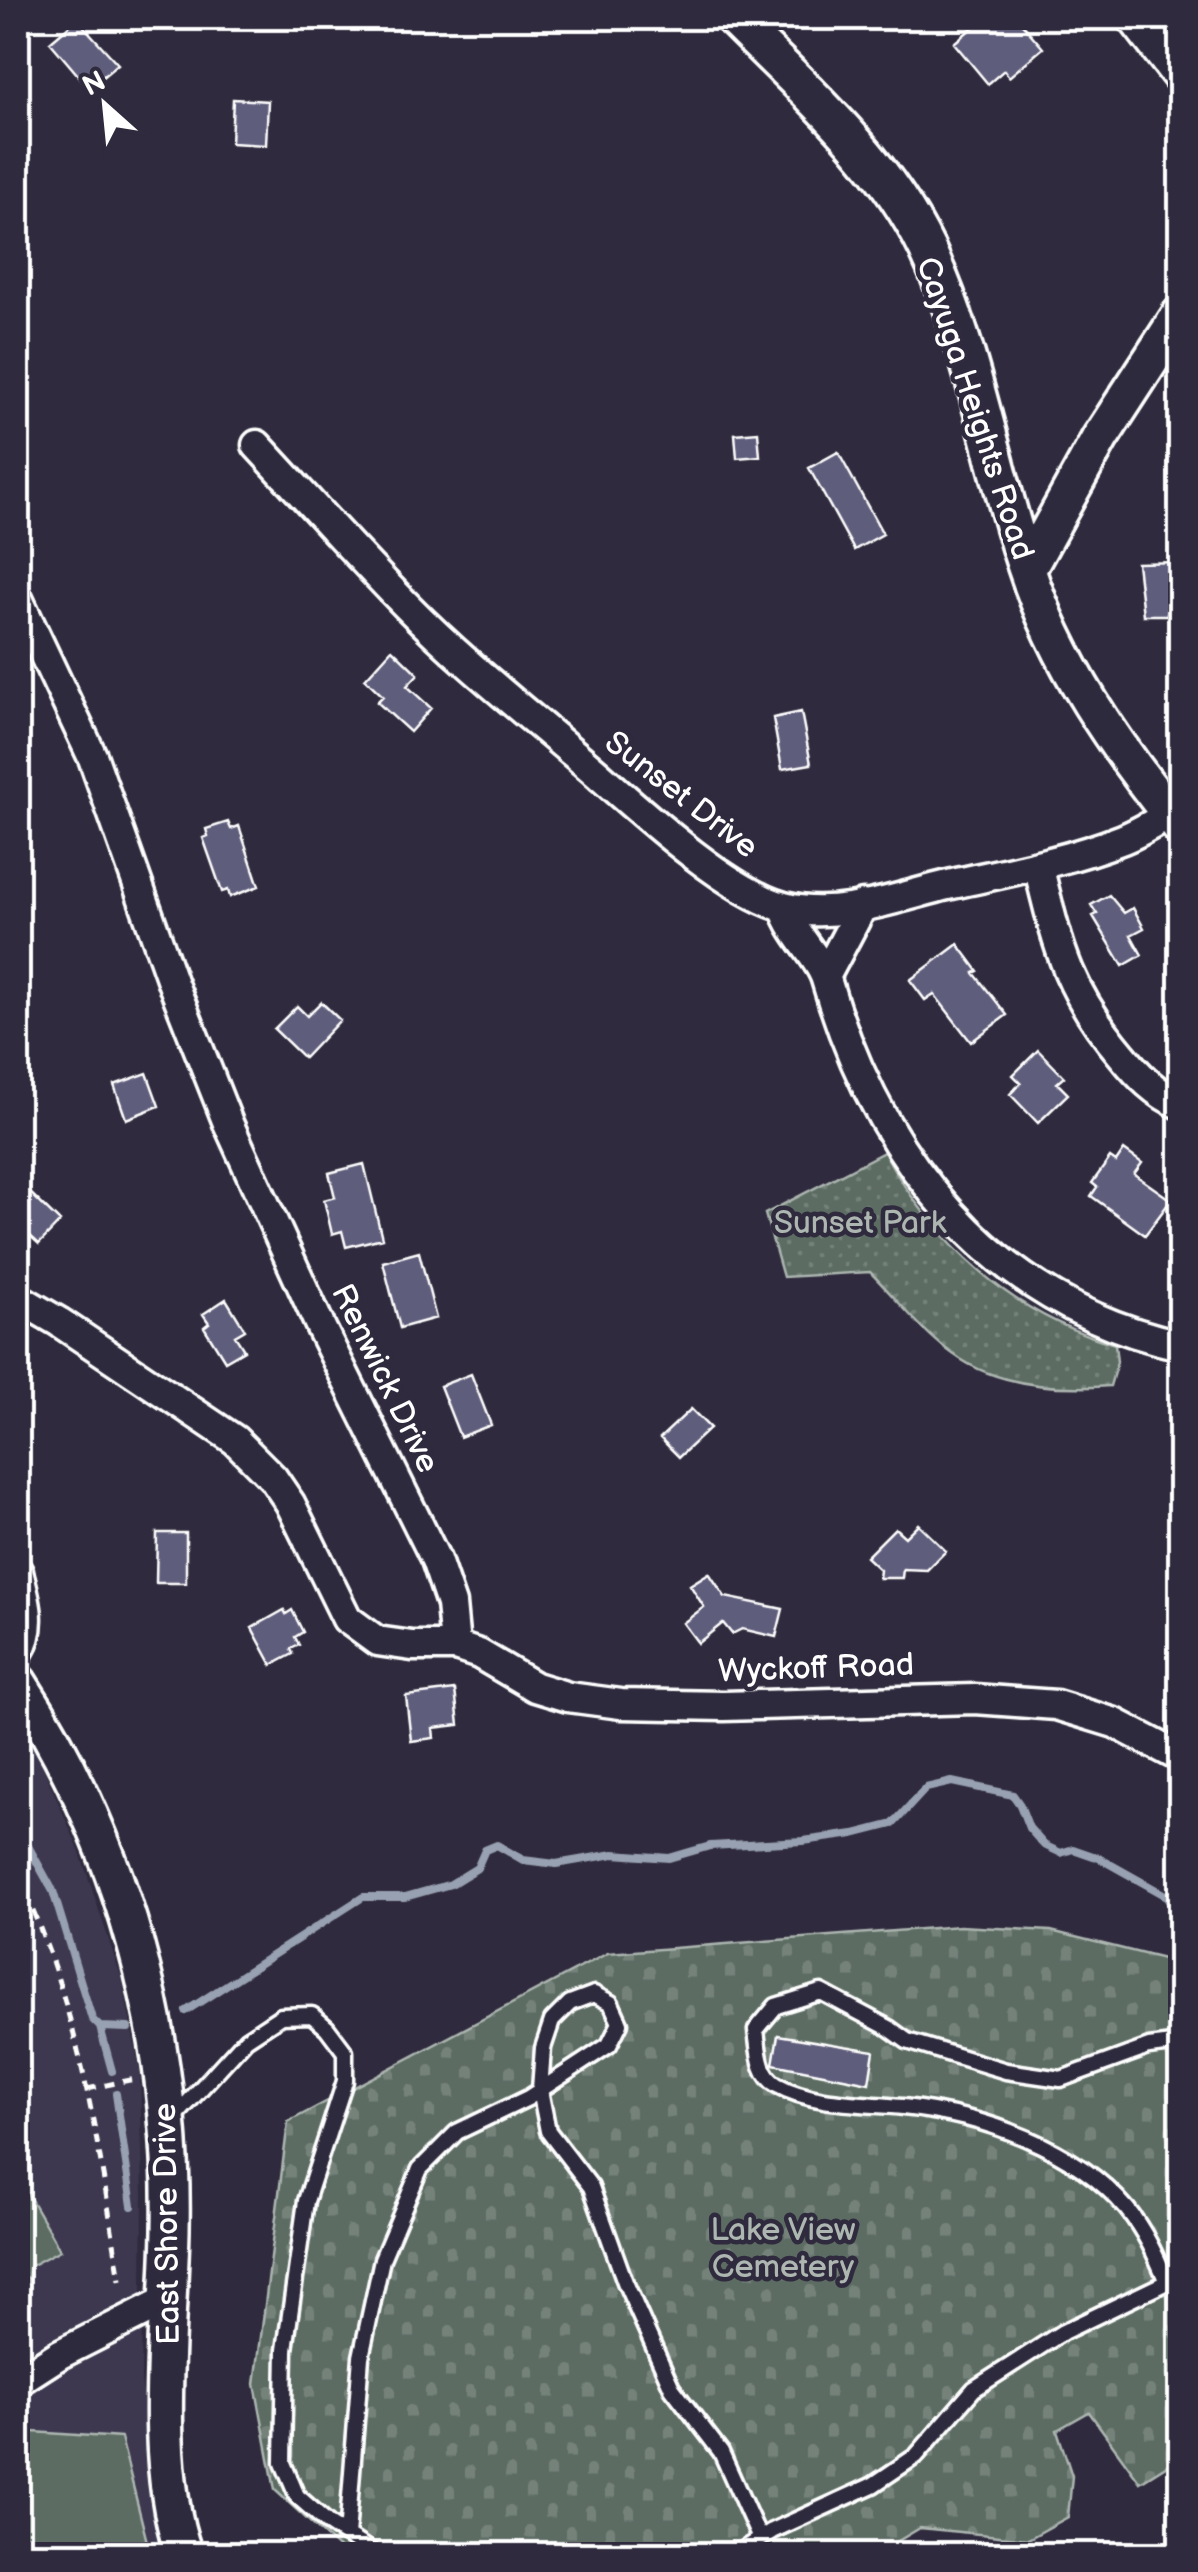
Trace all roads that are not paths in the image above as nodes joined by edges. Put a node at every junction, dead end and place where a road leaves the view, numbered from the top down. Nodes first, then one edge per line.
1 (733, 18) edge
2 (1136, 18) edge
3 (1180, 74) edge
4 (1180, 316) edge
5 (258, 445) dead end
6 (1026, 570) junction
7 (18, 599) edge
8 (1175, 820) edge
9 (1038, 865) junction
10 (863, 904) junction
11 (784, 907) junction
12 (826, 975) junction
13 (1180, 1104) edge
14 (18, 1298) edge
15 (1180, 1345) edge
16 (18, 1572) edge
17 (455, 1646) junction
18 (18, 1652) edge
19 (18, 1682) edge
20 (1180, 1757) edge
21 (1180, 2044) edge
22 (540, 2090) junction
23 (168, 2124) junction
24 (1174, 2282) edge
25 (169, 2299) junction
26 (18, 2382) edge
27 (347, 2536) junction
28 (760, 2539) junction
29 (184, 2554) edge
30 (375, 2554) edge
31 (736, 2554) edge

1 - 6 street, Cayuga Heights Road
2 - 3 street
4 - 6 street
5 - 11 street, Sunset Drive
6 - 8 street, Cayuga Heights Road
7 - 17 street, Renwick Drive
8 - 9 street, Sunset Drive
9 - 10 street, Sunset Drive
9 - 13 street
10 - 11 street, Sunset Drive
10 - 12 street
11 - 12 street
12 - 15 street
14 - 17 street
16 - 18 street
17 - 20 street, Wyckoff Road
19 - 23 street, East Shore Drive
21 - 24 lane
22 - 22 lane
22 - 27 lane
22 - 28 lane
23 - 25 street, East Shore Drive
23 - 27 lane
24 - 28 lane
25 - 26 street
25 - 29 street, East Shore Drive
27 - 30 lane
28 - 31 lane

